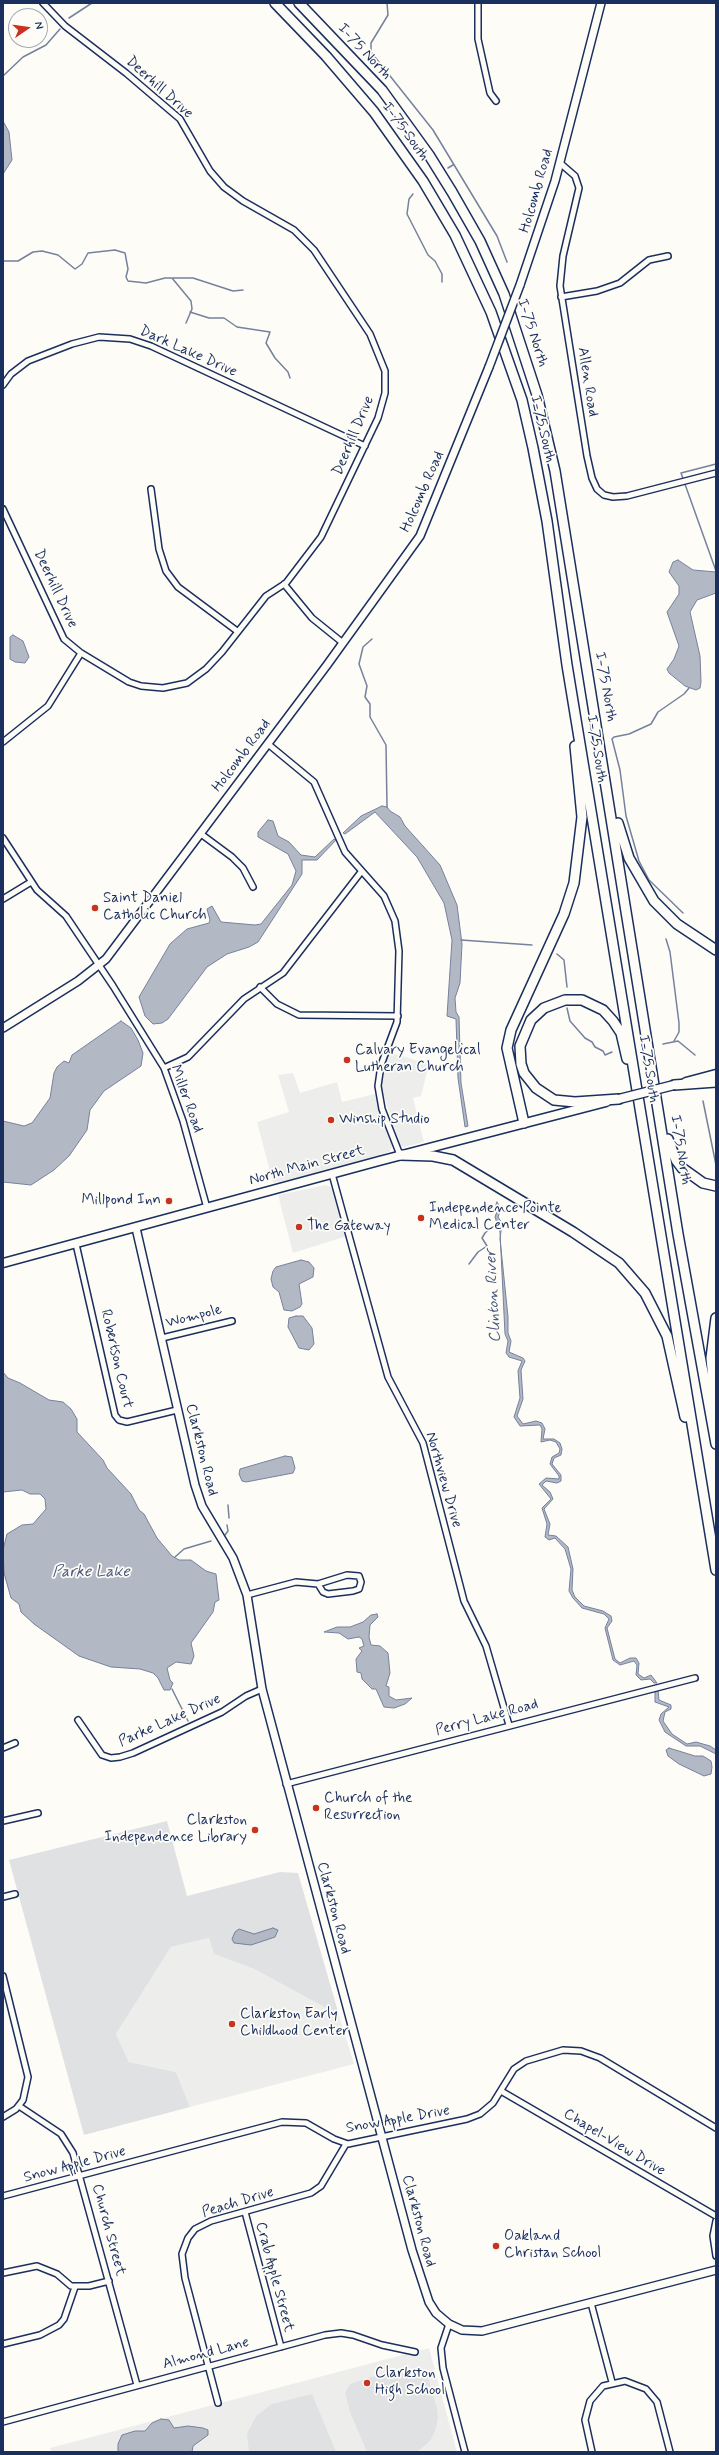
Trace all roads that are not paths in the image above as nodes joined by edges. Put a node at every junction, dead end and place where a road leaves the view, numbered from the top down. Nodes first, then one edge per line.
1 (43, 3) edge
2 (275, 3) edge
3 (299, 3) edge
4 (478, 3) edge
5 (601, 3) edge
6 (496, 101) dead end
7 (560, 163) junction
8 (668, 256) dead end
9 (561, 297) junction
10 (3, 385) edge
11 (365, 446) junction
12 (716, 473) edge
13 (151, 489) dead end
14 (3, 509) edge
15 (284, 584) junction
16 (237, 631) junction
17 (343, 643) junction
18 (81, 653) junction
19 (568, 665) junction
20 (3, 742) edge
21 (268, 744) junction
22 (601, 744) junction
23 (200, 834) junction
24 (3, 838) edge
25 (361, 872) junction
26 (31, 882) junction
27 (253, 887) dead end
28 (3, 899) edge
29 (716, 950) edge
30 (99, 966) junction
31 (260, 987) junction
32 (398, 1016) junction
33 (3, 1028) edge
34 (164, 1068) junction
35 (716, 1074) edge
36 (636, 1081) junction
37 (716, 1082) edge
38 (674, 1085) junction
39 (619, 1099) junction
40 (660, 1113) junction
41 (524, 1124) junction
42 (400, 1156) junction
43 (332, 1174) junction
44 (716, 1186) edge
45 (208, 1208) junction
46 (136, 1228) junction
47 (76, 1244) junction
48 (3, 1263) edge
49 (716, 1318) edge
50 (232, 1321) dead end
51 (162, 1338) junction
52 (177, 1410) junction
53 (716, 1412) edge
54 (716, 1444) edge
55 (701, 1482) junction
56 (716, 1570) edge
57 (318, 1584) junction
58 (247, 1595) junction
59 (695, 1678) dead end
60 (262, 1689) junction
61 (78, 1720) dead end
62 (509, 1725) junction
63 (15, 1743) dead end
64 (3, 1748) edge
65 (286, 1784) junction
66 (38, 1813) dead end
67 (3, 1821) edge
68 (15, 1894) dead end
69 (3, 1897) edge
70 (3, 1976) edge
71 (501, 2091) junction
72 (19, 2106) junction
73 (3, 2117) edge
74 (716, 2128) edge
75 (382, 2137) junction
76 (346, 2144) junction
77 (81, 2176) junction
78 (3, 2196) edge
79 (245, 2212) junction
80 (716, 2216) edge
81 (716, 2221) edge
82 (716, 2256) edge
83 (716, 2270) edge
84 (3, 2273) edge
85 (109, 2281) junction
86 (75, 2287) junction
87 (591, 2303) junction
88 (449, 2324) junction
89 (3, 2344) edge
90 (281, 2347) junction
91 (415, 2352) dead end
92 (209, 2366) junction
93 (612, 2382) junction
94 (137, 2385) junction
95 (218, 2403) dead end
96 (3, 2422) edge
97 (465, 2452) edge
98 (592, 2452) edge
99 (670, 2452) edge

1 - 11 street, Deerhill Drive
2 - 19 highway, I-75 South
3 - 22 highway, I-75 North
4 - 6 street
5 - 7 street, Holcomb Road
7 - 9 street, Allen Road
7 - 17 street, Holcomb Road, bridge
8 - 9 street
9 - 12 street, Allen Road
10 - 11 street, Dark Lake Drive
11 - 15 street, Deerhill Drive
13 - 16 street
14 - 18 street, Deerhill Drive
15 - 16 street, Deerhill Drive
15 - 17 street
16 - 18 street, Deerhill Drive
17 - 21 street, Holcomb Road
18 - 20 street
19 - 36 highway, I-75 South
19 - 41 highway
21 - 23 street, Holcomb Road
21 - 25 street
22 - 29 highway
22 - 40 highway, I-75 North
23 - 27 street
23 - 30 street, Holcomb Road
24 - 26 street, Miller Road
25 - 31 street
25 - 32 street
26 - 28 street
26 - 30 street, Miller Road
30 - 33 street, Holcomb Road
30 - 34 street, Miller Road
31 - 32 street
31 - 34 street
32 - 42 street
34 - 45 street, Miller Road
35 - 38 main road, North Main Street
36 - 39 highway
36 - 55 highway, I-75 South
37 - 38 highway
38 - 39 main road, North Main Street, bridge
39 - 41 main road, North Main Street
40 - 44 highway
40 - 54 highway, I-75 North
41 - 42 main road, North Main Street
42 - 43 main road, North Main Street
42 - 55 highway
43 - 45 main road, North Main Street
43 - 62 street, Northview Drive
45 - 46 main road, North Main Street
46 - 47 main road, North Main Street
46 - 51 street, Clarkston Road
47 - 48 main road, North Main Street
47 - 52 street, Robertson Court
49 - 53 highway
50 - 51 street, Wompole
51 - 52 street, Clarkston Road
52 - 58 street, Clarkston Road
55 - 56 highway, I-75 South
57 - 57 street
57 - 58 street
58 - 60 street, Clarkston Road
59 - 62 street, Perry Lake Road
60 - 61 street, Parke Lake Drive
60 - 65 street, Clarkston Road
62 - 65 street, Perry Lake Road
63 - 64 street
65 - 75 street, Clarkston Road
66 - 67 street
68 - 69 street
70 - 72 street
71 - 74 street, Snow Apple Drive
71 - 75 street, Snow Apple Drive
71 - 80 street, Chapel-View Drive
72 - 73 street
72 - 77 street, Church Street
75 - 76 street, Snow Apple Drive
75 - 88 street, Clarkston Road
76 - 77 street, Snow Apple Drive
76 - 79 street, Peach Drive
77 - 78 street, Snow Apple Drive
77 - 85 street, Church Street
79 - 90 street, Crab Apple Street
79 - 92 street, Peach Drive
81 - 82 street
83 - 87 street, Clarkston Road
84 - 86 street
85 - 86 street
85 - 94 street, Church Street
86 - 89 street
87 - 88 street, Clarkston Road
87 - 93 street
88 - 97 street
90 - 91 street, Almond Lane
90 - 92 street, Almond Lane
92 - 94 street, Almond Lane
92 - 95 street, Peach Drive
93 - 98 street
93 - 99 street
94 - 96 street, Almond Lane

